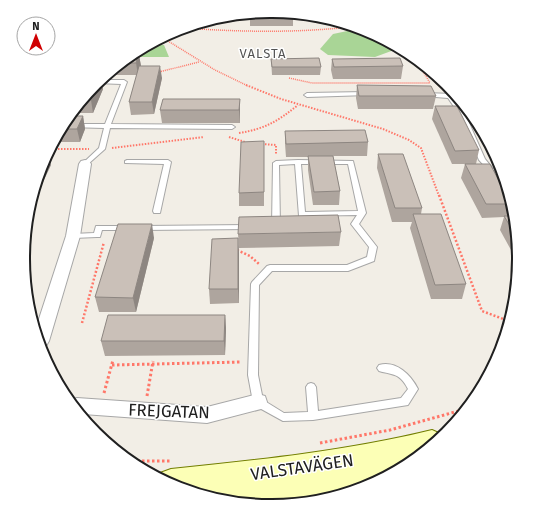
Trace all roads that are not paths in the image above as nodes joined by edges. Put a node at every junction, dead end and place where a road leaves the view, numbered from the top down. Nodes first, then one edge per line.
1 (108, 82) edge
2 (370, 94) edge
3 (307, 95) dead end
4 (422, 95) edge
5 (448, 96) edge
6 (465, 116) edge
7 (108, 125) junction
8 (70, 126) edge
9 (232, 127) dead end
10 (127, 162) dead end
11 (298, 162) junction
12 (85, 164) joint
13 (495, 178) edge
14 (157, 211) dead end
15 (362, 213) junction
16 (269, 226) edge
17 (254, 227) edge
18 (73, 236) junction
19 (42, 334) edge
20 (382, 368) dead end
21 (311, 387) dead end
22 (258, 402) junction
23 (81, 406) edge
24 (313, 416) junction
25 (421, 446) edge
26 (172, 472) edge
27 (381, 472) edge
28 (229, 495) edge

1 - 7 lane
2 - 3 lane
4 - 5 lane
6 - 13 lane
7 - 8 lane
7 - 9 lane
7 - 12 lane
10 - 14 lane
11 - 15 lane
11 - 15 lane
11 - 16 lane
12 - 18 street
15 - 22 lane
17 - 18 lane
18 - 19 street
20 - 24 lane
21 - 24 lane
22 - 23 street, FREJGATAN
22 - 24 lane
25 - 26 street, VALSTAVÄGEN
27 - 28 street, VALSTAVÄGEN

